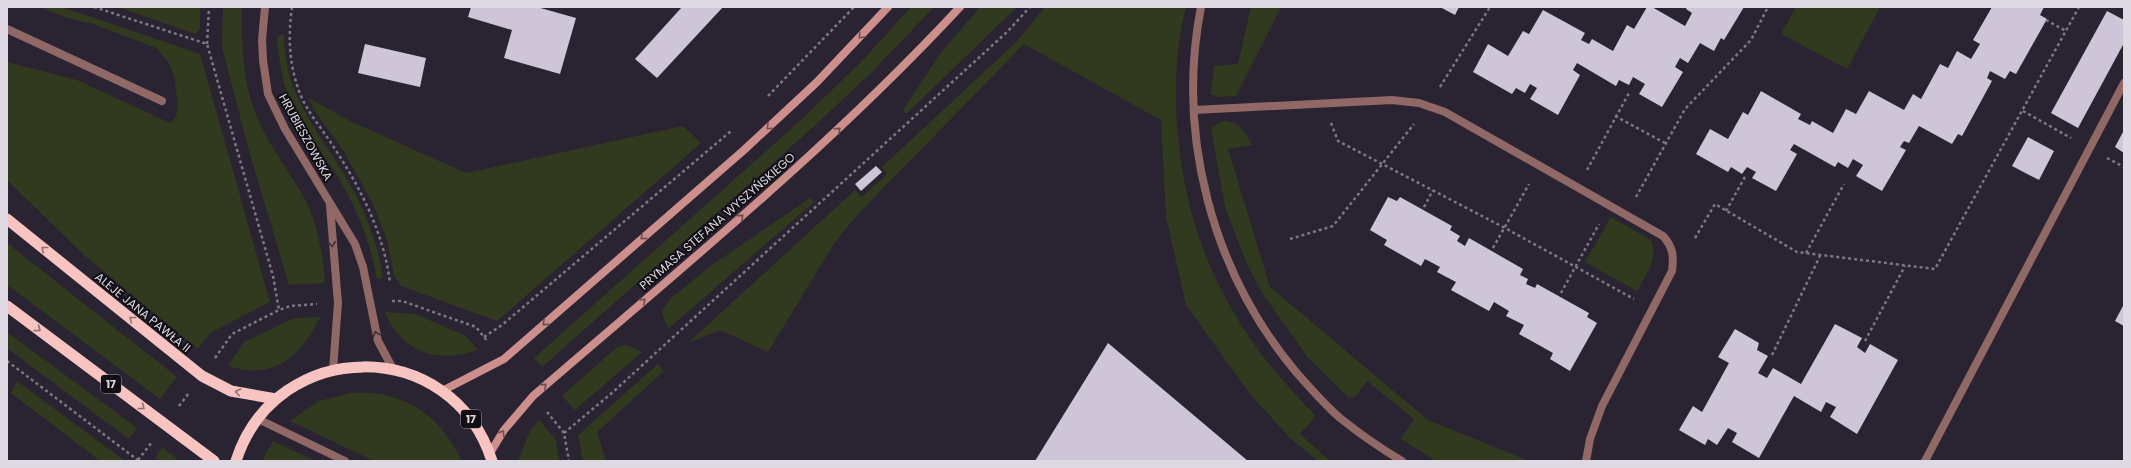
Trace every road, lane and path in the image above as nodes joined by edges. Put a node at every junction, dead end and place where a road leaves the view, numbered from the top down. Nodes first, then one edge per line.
1 (94, 7) edge
2 (209, 7) edge
3 (265, 7) edge
4 (292, 7) edge
5 (854, 7) edge
6 (888, 7) edge
7 (960, 7) edge
8 (1030, 7) edge
9 (1201, 7) edge
10 (1490, 7) edge
11 (1768, 7) edge
12 (2079, 7) edge
13 (2046, 20) dead end
14 (7, 29) edge
15 (2066, 32) junction
16 (207, 44) junction
17 (2124, 83) edge
18 (1629, 93) dead end
19 (764, 100) dead end
20 (162, 101) dead end
21 (1323, 103) junction
22 (1428, 106) junction
23 (1194, 110) junction
24 (1615, 116) junction
25 (735, 127) dead end
26 (1665, 143) junction
27 (1383, 163) junction
28 (1539, 166) junction
29 (1585, 173) dead end
30 (1746, 175) dead end
31 (1844, 184) dead end
32 (1433, 190) junction
33 (330, 205) junction
34 (1424, 207) dead end
35 (1615, 209) junction
36 (1726, 211) junction
37 (7, 219) edge
38 (1505, 228) junction
39 (1290, 238) dead end
40 (1695, 238) dead end
41 (1493, 248) dead end
42 (1806, 253) junction
43 (1820, 256) junction
44 (1576, 266) junction
45 (1905, 266) junction
46 (390, 289) dead end
47 (1561, 293) dead end
48 (391, 295) dead end
49 (386, 301) dead end
50 (392, 301) junction
51 (320, 304) dead end
52 (7, 306) edge
53 (279, 310) junction
54 (1652, 310) junction
55 (484, 337) junction
56 (1865, 341) dead end
57 (488, 342) dead end
58 (1772, 355) dead end
59 (214, 360) dead end
60 (7, 361) edge
61 (393, 369) junction
62 (333, 370) junction
63 (191, 391) dead end
64 (442, 391) junction
65 (276, 399) junction
66 (176, 410) dead end
67 (545, 410) dead end
68 (258, 419) junction
69 (564, 433) junction
70 (152, 442) dead end
71 (491, 457) edge
72 (138, 460) edge
73 (214, 461) edge
74 (236, 461) edge
75 (345, 461) edge
76 (569, 461) edge
77 (1402, 461) edge
78 (1586, 461) edge
79 (1925, 461) edge

1 - 16 path
2 - 16 path
3 - 33 street, HRUBIESZOWSKA
4 - 46 path
5 - 19 path
6 -> 64 main road
71 -> 7 main road, PRYMASA STEFANA WYSZYŃSKIEGO
8 - 69 path
9 - 23 street
10 - 22 path
11 - 26 path
12 - 15 path
13 - 15 path
14 - 20 street
15 - 45 path
16 - 53 path
17 - 79 street
18 - 24 path
21 - 22 street
21 - 23 street
21 - 27 path
22 - 27 path
22 - 28 street
23 - 77 street
24 - 26 path
24 - 29 path
25 - 55 path
26 - 35 path
27 - 32 path
27 - 39 path
28 - 35 street
28 - 38 path
30 - 36 path
31 - 42 path
32 - 34 path
32 - 38 path
61 -> 33 street, HRUBIESZOWSKA
33 -> 62 street, HRUBIESZOWSKA
35 - 44 path
35 - 54 street
36 - 40 path
36 - 42 path
65 -> 37 highway, ALEJE JANA PAWŁA II
38 - 41 path
38 - 44 path
42 - 43 path
43 - 45 path
43 - 58 path
44 - 47 path
44 - 54 path
45 - 56 path
48 - 50 path
49 - 50 path
50 - 55 path
51 - 53 path
52 -> 73 highway, 17
53 - 59 path
54 - 78 street
55 - 57 path
60 - 72 path
61 - 62 highway, 17
61 - 64 highway, 17
62 - 65 highway, 17
63 - 66 path
64 - 71 highway, 17
65 - 68 highway, 17
67 - 69 path
68 - 74 highway, 17
68 - 75 street
69 - 76 path
70 - 72 path

